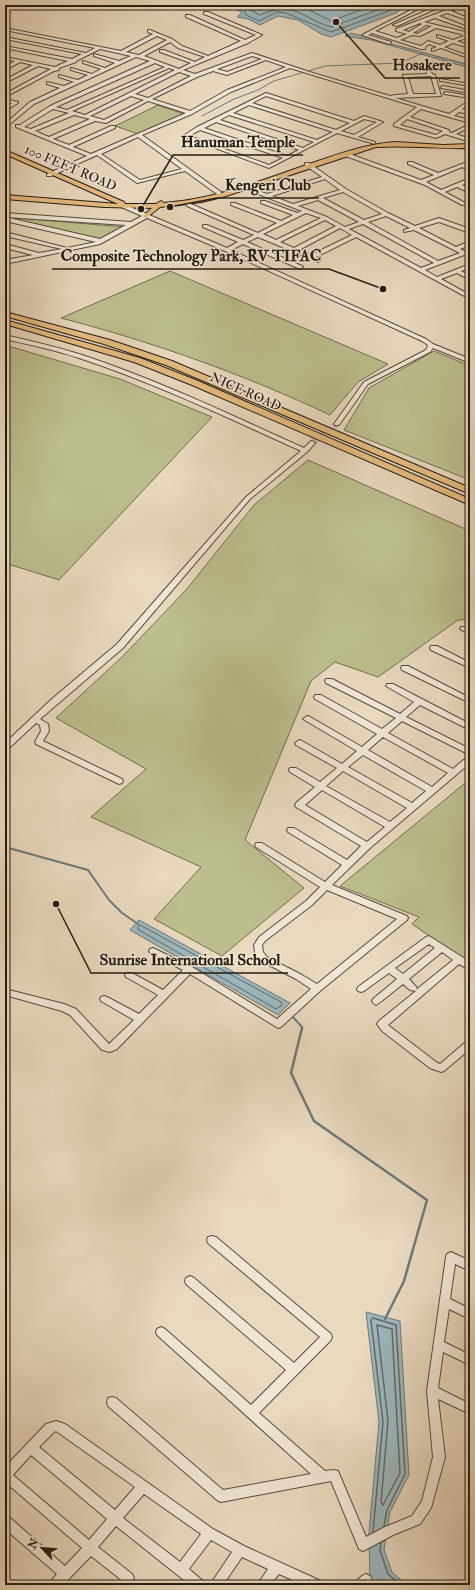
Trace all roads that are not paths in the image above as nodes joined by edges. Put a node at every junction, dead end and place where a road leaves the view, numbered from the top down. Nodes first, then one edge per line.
1 (417, 5) edge
2 (423, 5) edge
3 (433, 5) edge
4 (438, 7) junction
5 (465, 7) edge
6 (212, 10) dead end
7 (447, 10) junction
8 (206, 13) junction
9 (434, 16) junction
10 (427, 19) junction
11 (470, 20) edge
12 (438, 21) dead end
13 (420, 22) junction
14 (426, 24) junction
15 (383, 25) junction
16 (436, 26) junction
17 (389, 28) junction
18 (470, 29) edge
19 (5, 30) edge
20 (399, 30) junction
21 (150, 31) dead end
22 (370, 31) junction
23 (19, 32) junction
24 (410, 33) junction
25 (157, 34) junction
26 (439, 36) dead end
27 (469, 36) edge
28 (6, 39) edge
29 (396, 39) dead end
30 (170, 40) junction
31 (453, 40) junction
32 (246, 42) junction
33 (389, 43) dead end
34 (441, 46) junction
35 (5, 47) edge
36 (470, 47) edge
37 (99, 48) junction
38 (231, 48) junction
39 (238, 50) dead end
40 (434, 50) dead end
41 (162, 51) dead end
42 (122, 52) junction
43 (245, 52) dead end
44 (86, 54) junction
45 (252, 54) junction
46 (470, 54) edge
47 (96, 55) dead end
48 (138, 56) junction
49 (208, 57) junction
50 (5, 58) edge
51 (265, 59) junction
52 (74, 60) junction
53 (19, 61) junction
54 (155, 61) junction
55 (85, 62) dead end
56 (119, 63) junction
57 (194, 63) junction
58 (37, 65) junction
59 (170, 66) junction
60 (290, 67) junction
61 (427, 68) dead end
62 (5, 69) edge
63 (57, 69) junction
64 (73, 69) dead end
65 (105, 69) junction
66 (213, 69) junction
67 (179, 70) junction
68 (92, 75) junction
69 (430, 75) junction
70 (61, 76) dead end
71 (195, 76) junction
72 (442, 80) dead end
73 (5, 82) edge
74 (78, 82) junction
75 (49, 83) dead end
76 (470, 85) edge
77 (443, 87) dead end
78 (64, 88) junction
79 (470, 92) edge
80 (44, 93) dead end
81 (446, 93) dead end
82 (130, 94) junction
83 (50, 95) junction
84 (5, 96) edge
85 (411, 96) junction
86 (470, 97) edge
87 (390, 98) junction
88 (5, 100) edge
89 (147, 100) junction
90 (248, 103) junction
91 (469, 103) edge
92 (52, 107) junction
93 (420, 107) junction
94 (5, 110) edge
95 (458, 110) junction
96 (72, 112) junction
97 (228, 113) junction
98 (470, 113) edge
99 (190, 114) junction
100 (450, 116) junction
101 (85, 117) junction
102 (406, 117) junction
103 (95, 119) junction
104 (215, 120) junction
105 (354, 122) junction
106 (10, 123) junction
107 (470, 124) edge
108 (5, 127) edge
109 (21, 127) junction
110 (113, 127) dead end
111 (199, 128) junction
112 (31, 131) junction
113 (335, 131) junction
114 (445, 132) junction
115 (138, 135) junction
116 (452, 135) junction
117 (354, 137) junction
118 (50, 139) junction
119 (316, 141) junction
120 (469, 142) edge
121 (373, 144) junction
122 (69, 146) junction
123 (302, 149) junction
124 (5, 152) edge
125 (98, 154) junction
126 (345, 154) junction
127 (91, 156) junction
128 (5, 157) edge
129 (287, 158) junction
130 (470, 162) edge
131 (410, 163) dead end
132 (308, 165) junction
133 (462, 165) junction
134 (187, 169) junction
135 (470, 169) edge
136 (51, 174) junction
137 (438, 175) junction
138 (326, 177) junction
139 (470, 180) edge
140 (421, 182) junction
141 (457, 185) junction
142 (243, 187) junction
143 (344, 190) junction
144 (470, 191) edge
145 (440, 192) junction
146 (219, 193) junction
147 (5, 195) edge
148 (268, 196) junction
149 (319, 198) junction
150 (186, 202) junction
151 (263, 202) dead end
152 (120, 203) junction
153 (161, 204) junction
154 (233, 204) dead end
155 (464, 204) dead end
156 (293, 206) junction
157 (306, 210) junction
158 (386, 214) junction
159 (5, 215) edge
160 (297, 215) junction
161 (146, 216) junction
162 (325, 218) junction
163 (5, 220) edge
164 (363, 222) junction
165 (281, 223) junction
166 (131, 224) junction
167 (205, 226) dead end
168 (342, 227) junction
169 (414, 228) junction
170 (406, 231) dead end
171 (470, 231) edge
172 (5, 234) edge
173 (259, 235) junction
174 (356, 235) junction
175 (101, 242) junction
176 (243, 242) junction
177 (276, 242) junction
178 (470, 243) edge
179 (5, 246) edge
180 (68, 249) junction
181 (456, 249) junction
182 (227, 250) junction
183 (294, 250) junction
184 (464, 253) junction
185 (41, 255) junction
186 (470, 256) edge
187 (6, 261) edge
188 (438, 263) junction
189 (470, 266) edge
190 (300, 267) dead end
191 (420, 270) junction
192 (457, 271) junction
193 (470, 278) edge
194 (436, 279) junction
195 (469, 295) edge
196 (5, 314) edge
197 (5, 322) edge
198 (5, 337) edge
199 (431, 345) junction
200 (470, 353) edge
201 (460, 357) junction
202 (470, 361) edge
203 (337, 424) tunnel mouth
204 (312, 443) tunnel mouth
205 (305, 451) junction
206 (470, 491) edge
207 (470, 502) edge
208 (434, 648) dead end
209 (470, 666) edge
210 (405, 668) dead end
211 (329, 681) dead end
212 (390, 686) dead end
213 (318, 697) dead end
214 (470, 701) edge
215 (419, 702) junction
216 (401, 718) junction
217 (307, 719) dead end
218 (36, 720) junction
219 (470, 727) edge
220 (383, 733) junction
221 (299, 743) dead end
222 (5, 747) edge
223 (362, 751) junction
224 (470, 752) edge
225 (470, 759) edge
226 (342, 768) junction
227 (293, 770) dead end
228 (454, 773) junction
229 (119, 780) dead end
230 (321, 786) junction
231 (432, 791) junction
232 (412, 808) junction
233 (390, 826) junction
234 (291, 830) dead end
235 (259, 845) dead end
236 (367, 846) junction
237 (347, 864) junction
238 (325, 886) junction
239 (441, 948) junction
240 (153, 951) dead end
241 (458, 960) junction
242 (470, 967) edge
243 (389, 968) junction
244 (189, 969) junction
245 (129, 975) dead end
246 (402, 980) junction
247 (413, 988) dead end
248 (317, 989) junction
249 (361, 989) dead end
250 (5, 992) edge
251 (164, 994) junction
252 (104, 999) dead end
253 (376, 1001) dead end
254 (140, 1019) junction
255 (470, 1044) edge
256 (212, 1240) dead end
257 (470, 1266) edge
258 (190, 1281) dead end
259 (445, 1302) junction
260 (470, 1314) edge
261 (161, 1332) dead end
262 (439, 1345) junction
263 (470, 1360) edge
264 (294, 1370) junction
265 (432, 1391) junction
266 (112, 1402) dead end
267 (470, 1409) edge
268 (251, 1413) junction
269 (31, 1448) junction
270 (5, 1475) edge
271 (322, 1477) junction
272 (143, 1486) junction
273 (116, 1519) junction
274 (5, 1521) edge
275 (209, 1533) junction
276 (90, 1548) junction
277 (240, 1550) junction
278 (276, 1566) junction
279 (181, 1570) junction
280 (65, 1574) junction
281 (128, 1578) dead end
282 (55, 1585) edge
283 (199, 1585) edge
284 (216, 1585) edge
285 (263, 1585) edge
286 (317, 1585) edge

1 - 2 street
2 - 15 street
3 - 4 street
4 - 7 street
4 - 17 street
5 - 7 street
6 - 8 street
7 - 9 street
7 - 11 street
8 - 32 street
8 - 32 street
9 - 10 street
9 - 18 street
10 - 12 street
10 - 13 street
13 - 14 street
13 - 20 street
14 - 16 street
14 - 24 street
15 - 17 street
15 - 22 street
16 - 24 street
16 - 27 street
17 - 20 street
19 - 23 street
20 - 24 street
21 - 25 street
22 - 29 street
22 - 33 street
23 - 28 street
23 - 37 street
24 - 34 street
25 - 30 street
25 - 42 street
26 - 31 street
27 - 31 street
28 - 44 street
30 - 48 street
30 - 49 street
31 - 34 street
31 - 36 street
32 - 38 street
34 - 40 street
34 - 46 street
35 - 52 street
37 - 42 street
37 - 44 street
38 - 39 street
38 - 49 street
41 - 57 street
42 - 48 street
43 - 45 street
44 - 52 street
45 - 51 street
45 - 66 street
47 - 56 street
48 - 54 street
48 - 56 street
49 - 57 street
50 - 53 street
51 - 60 street
51 - 66 street
52 - 63 street
53 - 58 street
53 - 62 street
54 - 59 street
54 - 92 street
55 - 65 street
56 - 65 street
57 - 67 street
58 - 63 street
58 - 73 street
59 - 67 street
59 - 96 street
60 - 87 street
60 - 99 street
61 - 69 street
63 - 84 street
64 - 68 street
65 - 68 street
66 - 71 street
67 - 71 street
67 - 82 street
68 - 74 street
69 - 85 street
69 - 85 street
70 - 74 street
71 - 89 street
72 - 76 street
74 - 78 street
75 - 78 street
77 - 79 street
78 - 83 street
80 - 83 street
81 - 86 street
82 - 89 street
82 - 101 street
83 - 106 street
85 - 87 street
87 - 93 street
88 - 94 street
89 - 99 street
89 - 103 street
90 - 97 street
90 - 105 street
90 - 113 street
91 - 95 street
92 - 96 street
92 - 109 street
93 - 100 street
93 - 102 street
95 - 98 street
95 - 100 street
96 - 101 street
96 - 112 street
97 - 104 street
97 - 119 street
99 - 115 street
100 - 107 street
101 - 103 street
102 - 114 street
102 - 114 street
103 - 118 street
104 - 111 street
104 - 123 street
105 - 113 street
105 - 117 street
106 - 108 street
106 - 109 street
107 - 116 street
109 - 112 street
110 - 122 street
111 - 129 street
111 - 129 street
112 - 118 street
113 - 117 street
113 - 119 street
114 - 116 street
115 - 125 street
115 - 134 street
116 - 120 street
117 - 121 street
118 - 122 street
119 - 123 street
120 - 121 main road
120 - 126 main road
121 - 132 main road
122 - 127 street
123 - 129 street
124 - 136 main road, 100 FEET ROAD
125 - 127 street
125 - 134 street
126 - 132 main road
126 - 140 street
127 - 136 street
128 - 136 main road, 100 FEET ROAD
130 - 133 street
131 - 137 street
132 - 138 street
132 - 142 main road
132 - 146 main road
133 - 135 street
133 - 137 street
134 - 146 street
136 - 152 main road, 100 FEET ROAD
137 - 140 street
138 - 143 street
138 - 148 street
139 - 141 street
140 - 145 street
141 - 144 street
141 - 145 street
142 - 148 street
142 - 150 main road
143 - 149 street
143 - 158 street
145 - 155 street
146 - 153 main road
147 - 152 main road
147 - 152 main road
148 - 156 street
149 - 156 street
149 - 164 street
150 - 153 main road
150 - 173 street
151 - 160 street
152 - 153 main road
152 - 153 main road
152 - 161 street
153 - 161 main road
154 - 165 street
156 - 157 street
157 - 160 street
157 - 162 street
158 - 164 street
158 - 169 street
159 - 166 street
160 - 165 street
161 - 166 street
161 - 182 street
162 - 168 street
162 - 177 street
163 - 175 street
164 - 168 street
164 - 188 street
165 - 173 street
166 - 175 street
167 - 176 street
168 - 174 street
168 - 183 street
169 - 170 street
169 - 171 street
169 - 181 street
172 - 180 street
173 - 176 street
173 - 177 street
174 - 183 street
174 - 191 street
175 - 180 street
176 - 182 street
176 - 190 street
177 - 183 street
178 - 181 street
179 - 185 street
180 - 185 street
181 - 184 street
182 - 199 street
184 - 186 street
184 - 188 street
185 - 187 street
188 - 191 street
189 - 192 street
191 - 194 street
192 - 193 street
192 - 194 street
194 - 195 street
196 - 206 highway, NICE ROAD
197 - 207 highway, NICE ROAD
198 - 205 street
199 - 201 street
199 - 203 street
200 - 201 street
201 - 202 street
204 - 205 street
205 - 218 street
208 - 209 street
210 - 214 street
211 - 216 street
212 - 215 street
213 - 220 street
215 - 216 street
215 - 219 street
216 - 220 street
216 - 224 street
217 - 223 street
218 - 222 street
218 - 229 street
220 - 223 street
220 - 228 street
221 - 226 street
223 - 226 street
223 - 231 street
225 - 228 street
226 - 230 street
226 - 232 street
227 - 230 street
228 - 231 street
230 - 233 street
230 - 236 street
231 - 232 street
232 - 233 street
233 - 236 street
234 - 237 street
235 - 238 street
236 - 237 street
237 - 238 street
238 - 248 street
238 - 248 street
239 - 241 street
239 - 243 street
239 - 246 street
240 - 244 street
241 - 242 street
241 - 255 street
243 - 246 street
243 - 249 street
244 - 248 street
244 - 251 street
245 - 251 street
246 - 247 street
246 - 253 street
250 - 254 street
251 - 254 street
252 - 254 street
256 - 264 street
257 - 259 street
258 - 264 street
259 - 260 street
259 - 262 street
261 - 268 street
262 - 263 street
262 - 265 street
264 - 268 street
265 - 267 street
265 - 271 street
266 - 271 street
268 - 271 street
269 - 270 street
269 - 272 street
269 - 273 street
270 - 276 street
272 - 273 street
272 - 275 street
273 - 276 street
273 - 279 street
274 - 280 street
275 - 277 street
275 - 279 street
276 - 280 street
276 - 281 street
277 - 278 street
277 - 284 street
278 - 285 street
278 - 286 street
279 - 283 street
280 - 282 street

